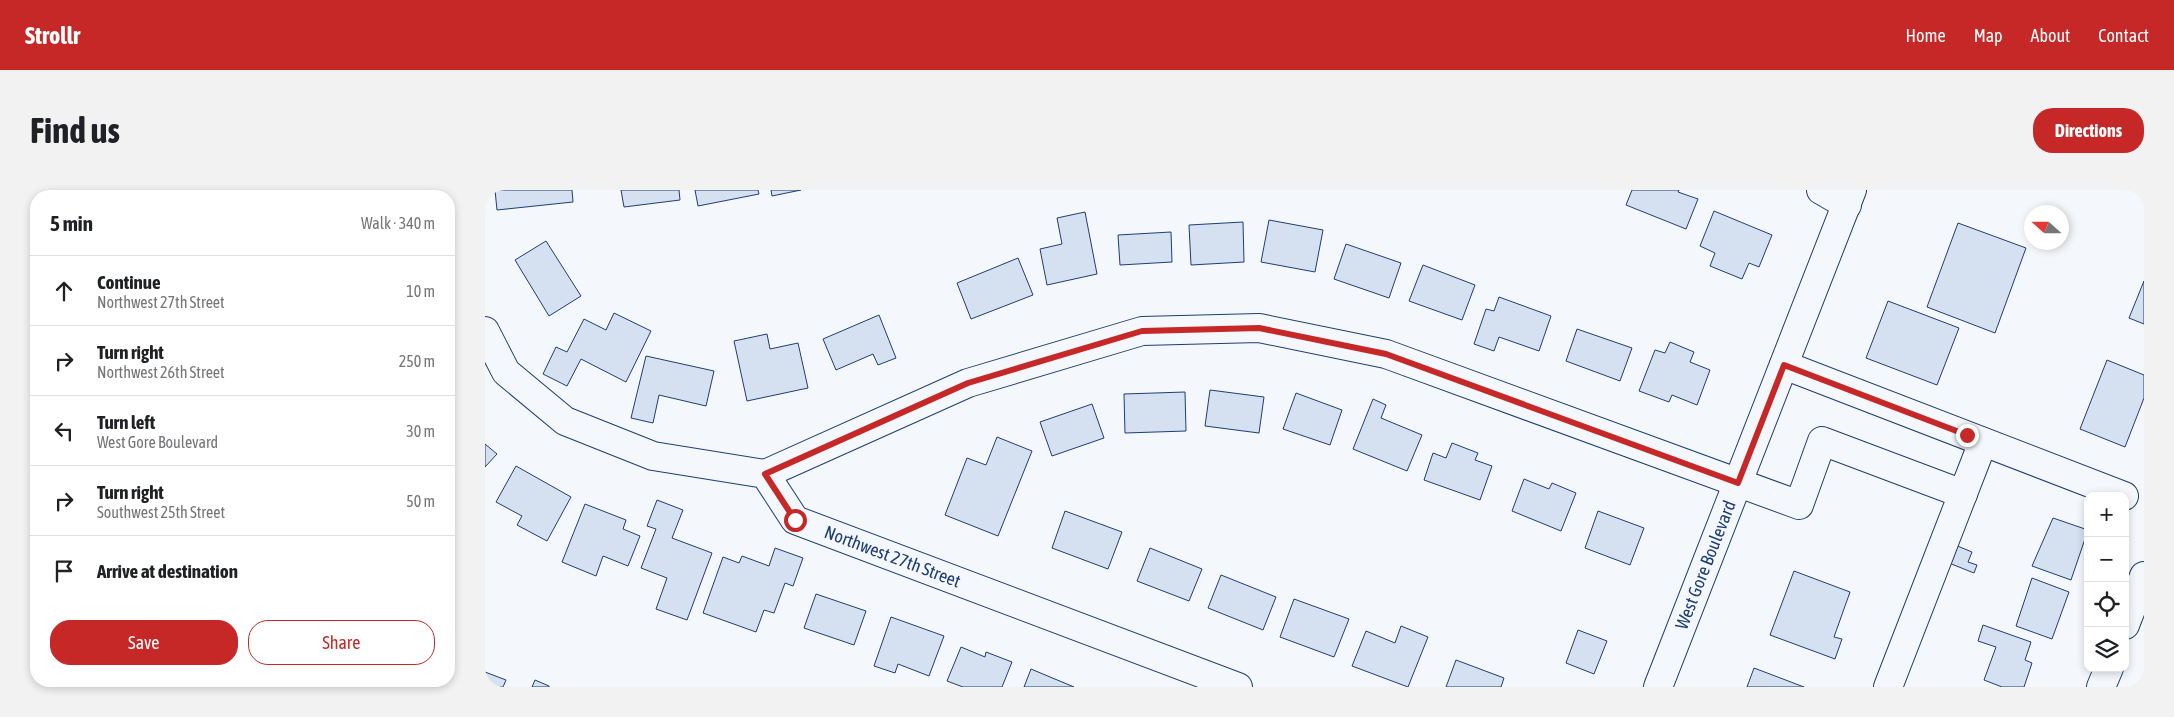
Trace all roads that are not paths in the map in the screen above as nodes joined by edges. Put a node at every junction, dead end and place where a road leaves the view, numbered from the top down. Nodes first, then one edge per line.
1 (1821, 190) edge
2 (1849, 197) edge
3 (485, 331) edge
4 (1784, 365) junction
5 (1983, 442) junction
6 (765, 474) junction
7 (1738, 483) junction
8 (2114, 492) edge
9 (1963, 494) junction
10 (2129, 497) edge
11 (2144, 503) edge
12 (2144, 576) edge
13 (2129, 615) edge
14 (2107, 672) edge
15 (1238, 687) edge
16 (1658, 687) edge
17 (1888, 687) edge
18 (2101, 687) edge

1 - 2 street
2 - 4 street, West Gore Boulevard
3 - 6 street
4 - 5 street
4 - 7 street, West Gore Boulevard
5 - 8 street
5 - 9 street
6 - 7 street
6 - 15 street, Northwest 27th Street
7 - 9 street
7 - 16 street, West Gore Boulevard
9 - 17 street
10 - 11 street
12 - 13 street
14 - 18 street

